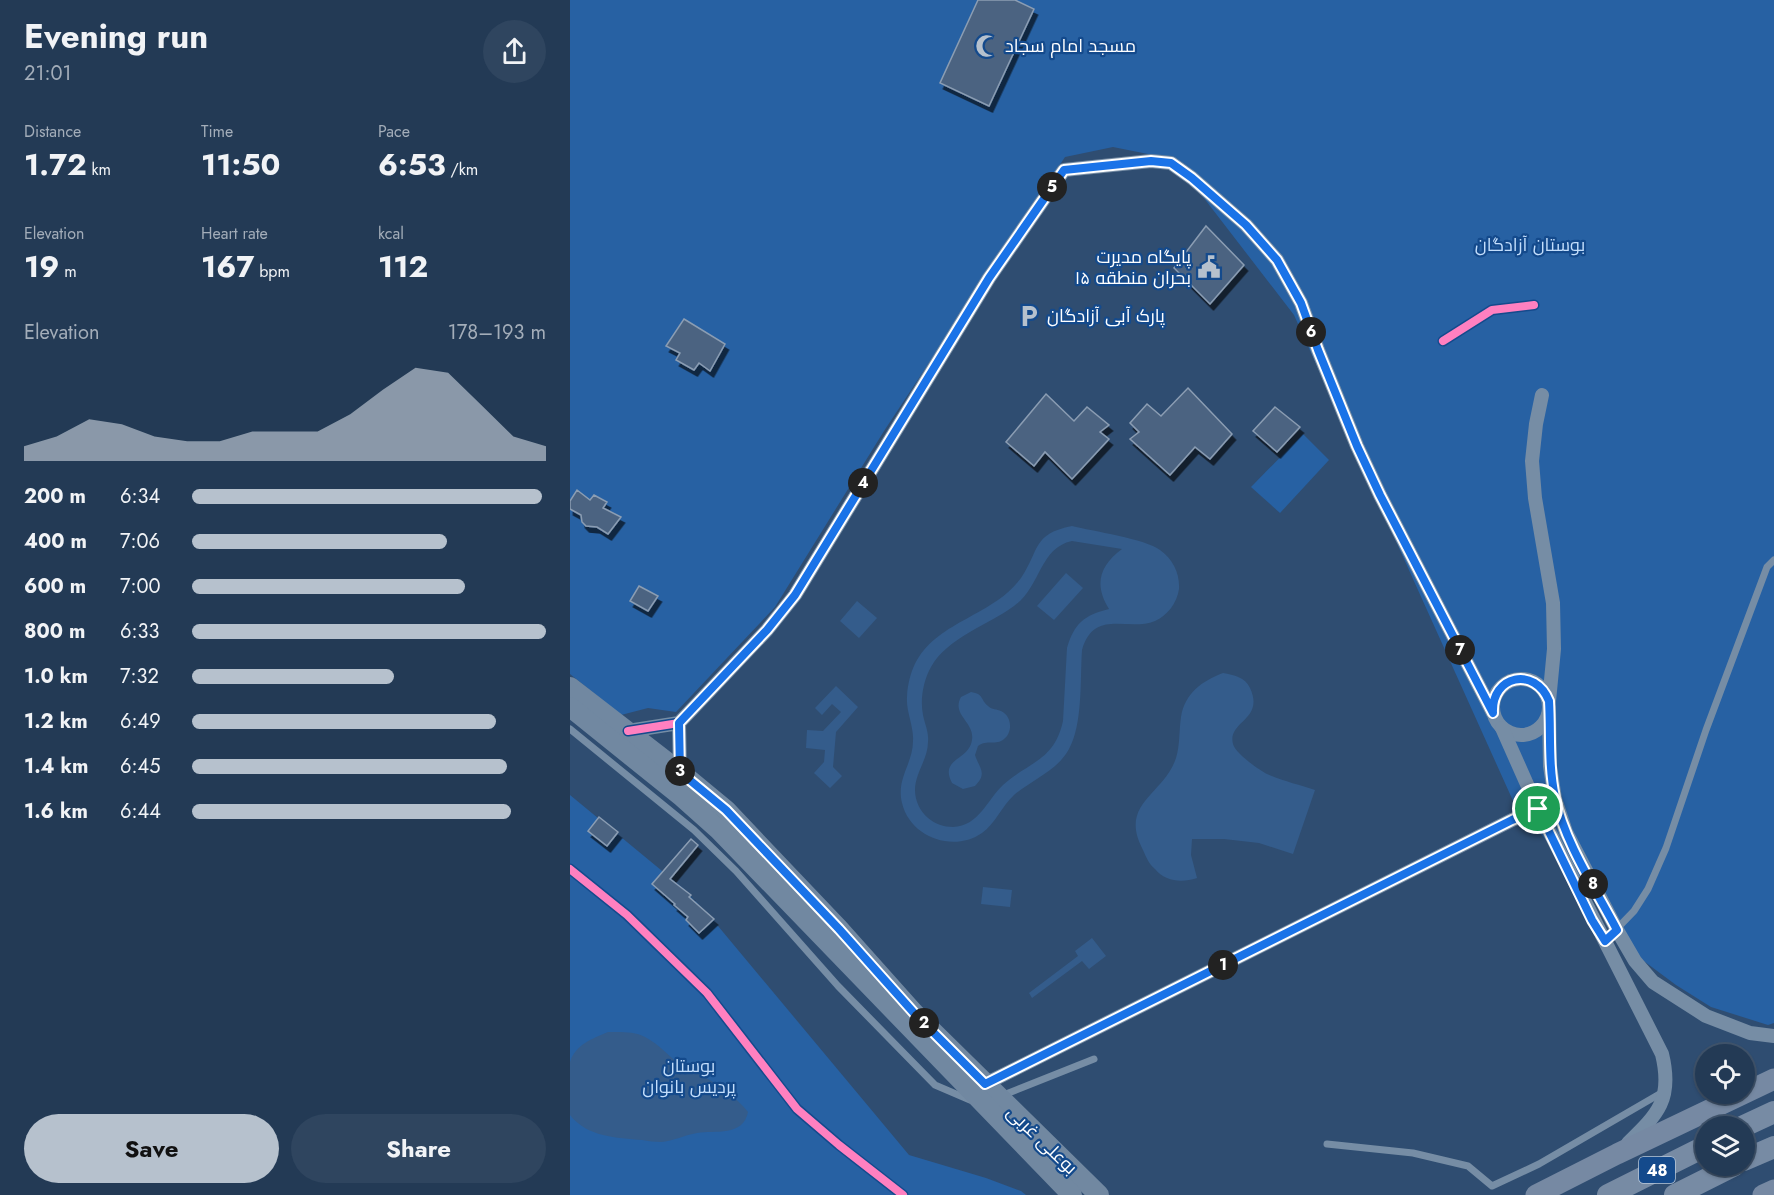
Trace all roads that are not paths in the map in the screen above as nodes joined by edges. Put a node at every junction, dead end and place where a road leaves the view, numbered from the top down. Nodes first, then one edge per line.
1 (1542, 395) dead end
2 (1774, 560) edge
3 (570, 687) edge
4 (1549, 705) junction
5 (570, 707) edge
6 (1493, 713) junction
7 (679, 723) junction
8 (1502, 728) junction
9 (570, 729) edge
10 (628, 731) junction
11 (680, 772) junction
12 (1538, 809) junction
13 (1617, 930) junction
14 (1605, 941) junction
15 (1774, 1036) edge
16 (1094, 1059) dead end
17 (1774, 1079) edge
18 (1665, 1091) junction
19 (990, 1096) junction
20 (1774, 1112) edge
21 (1755, 1121) edge
22 (1327, 1144) dead end
23 (1774, 1147) edge
24 (1695, 1152) edge
25 (1617, 1154) junction
26 (1755, 1155) edge
27 (1713, 1176) edge
28 (1774, 1190) edge
29 (1072, 1195) edge
30 (1099, 1195) edge
31 (1536, 1195) edge
32 (1608, 1195) edge
33 (1675, 1195) edge
34 (1763, 1195) edge

1 - 4 street
2 - 13 lane
3 - 10 main road, بوعلی غربی
4 - 6 street
4 - 8 street
4 - 13 street
5 - 19 main road, بوعلی غربی
6 - 7 street
6 - 8 street
7 - 10 street
7 - 11 street
8 - 12 street
9 - 19 lane
10 - 11 main road, بوعلی غربی
11 - 19 main road, بوعلی غربی
12 - 14 street
12 - 19 street
13 - 14 lane
13 - 15 street
14 - 18 street
16 - 19 lane
17 - 25 main road
18 - 22 lane
18 - 25 street
19 - 29 main road, بوعلی غربی
19 - 30 main road, بوعلی غربی
20 - 21 highway
23 - 26 highway
24 - 32 highway, 48
25 - 31 main road
27 - 33 highway, 48
28 - 34 main road

